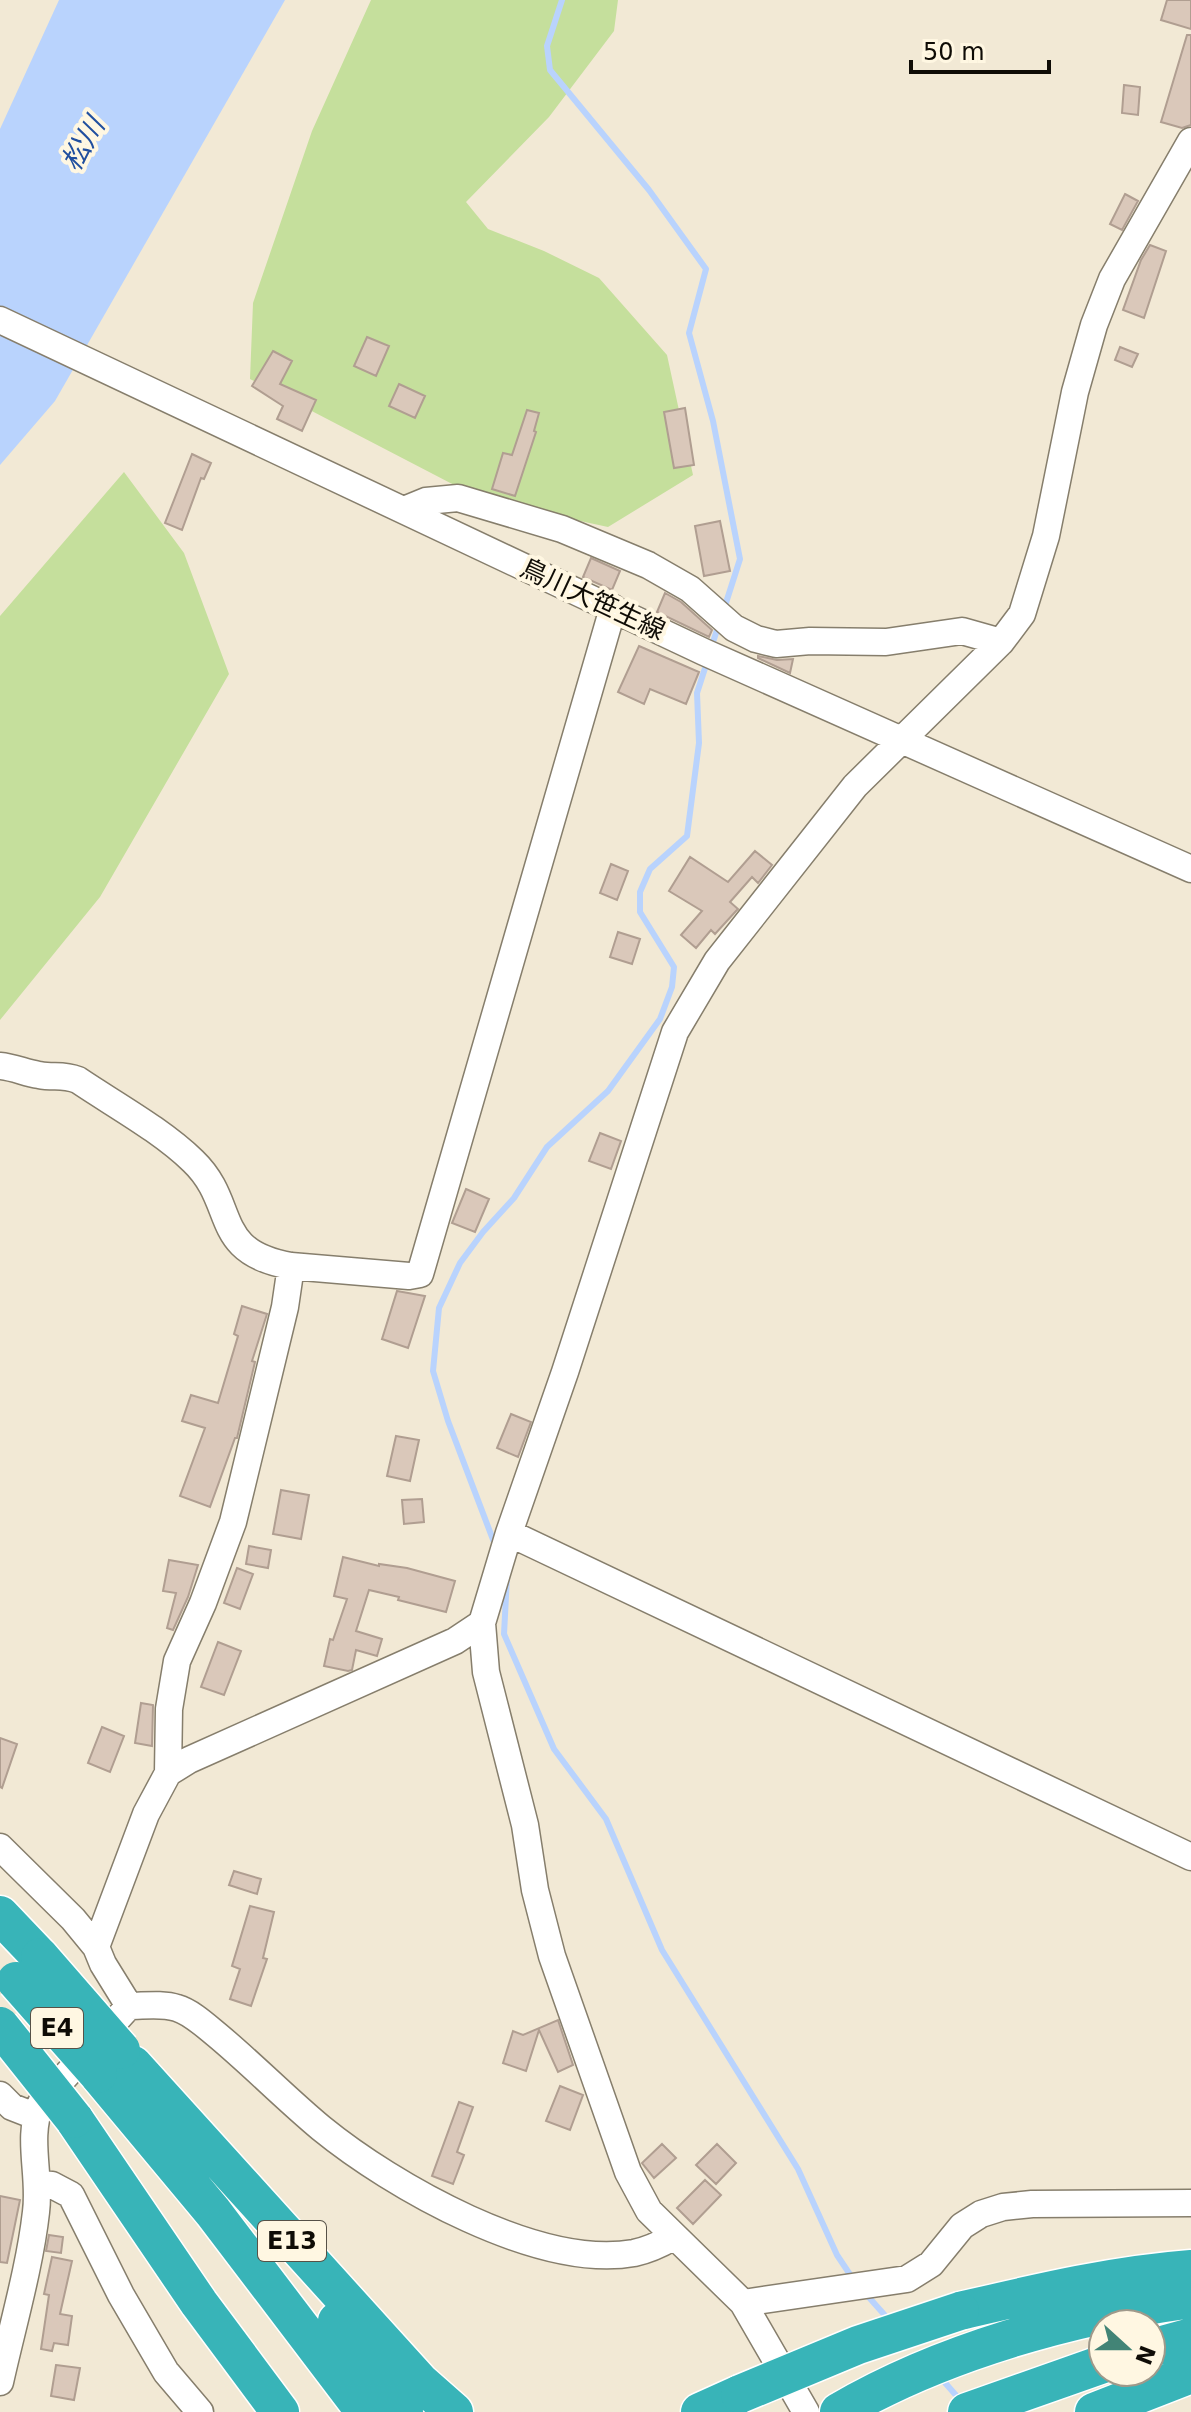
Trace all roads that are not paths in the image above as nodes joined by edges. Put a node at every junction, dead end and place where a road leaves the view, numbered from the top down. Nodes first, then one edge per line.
1 (1191, 141) edge
2 (0, 320) edge
3 (404, 510) junction
4 (613, 608) junction
5 (1001, 642) junction
6 (899, 741) junction
7 (1191, 869) edge
8 (0, 1066) edge
9 (291, 1266) junction
10 (504, 1548) junction
11 (482, 1623) junction
12 (168, 1773) junction
13 (0, 1847) edge
14 (1191, 1857) edge
15 (0, 1915) edge
16 (96, 1947) junction
17 (19, 1967) edge
18 (129, 2006) junction
19 (0, 2026) edge
20 (117, 2063) junction
21 (0, 2095) edge
22 (35, 2116) junction
23 (39, 2184) junction
24 (1191, 2203) edge
25 (673, 2237) junction
26 (1191, 2269) edge
27 (1191, 2299) edge
28 (743, 2303) junction
29 (1191, 2337) edge
30 (1167, 2344) edge
31 (1087, 2370) edge
32 (1191, 2374) edge
33 (0, 2382) edge
34 (200, 2412) edge
35 (280, 2412) edge
36 (365, 2412) edge
37 (404, 2412) edge
38 (454, 2412) edge
39 (700, 2412) edge
40 (806, 2412) edge
41 (839, 2412) edge
42 (967, 2412) edge
43 (1094, 2412) edge

1 - 5 street
2 - 3 street, 鳥川大笹生線
3 - 4 street, 鳥川大笹生線
3 - 5 street
4 - 6 street, 鳥川大笹生線
4 - 9 street
5 - 6 street
6 - 7 street, 鳥川大笹生線
6 - 10 street
8 - 9 street
9 - 12 street
10 - 11 street
10 - 14 street
11 - 12 street
11 - 25 street
12 - 16 street
13 - 16 street
15 - 17 highway, E4
16 - 18 street
17 - 20 highway, E4, bridge
18 - 22 street
18 - 25 street
19 - 35 highway, bridge
20 - 36 highway, E4
20 - 37 highway, E4
20 - 38 highway, E13
21 - 22 street
22 - 23 street
23 - 33 street
23 - 34 street
24 - 28 street
25 - 28 street
26 - 39 highway, bridge
27 - 41 highway
28 - 40 street
29 - 30 highway
31 - 42 highway
32 - 43 highway

